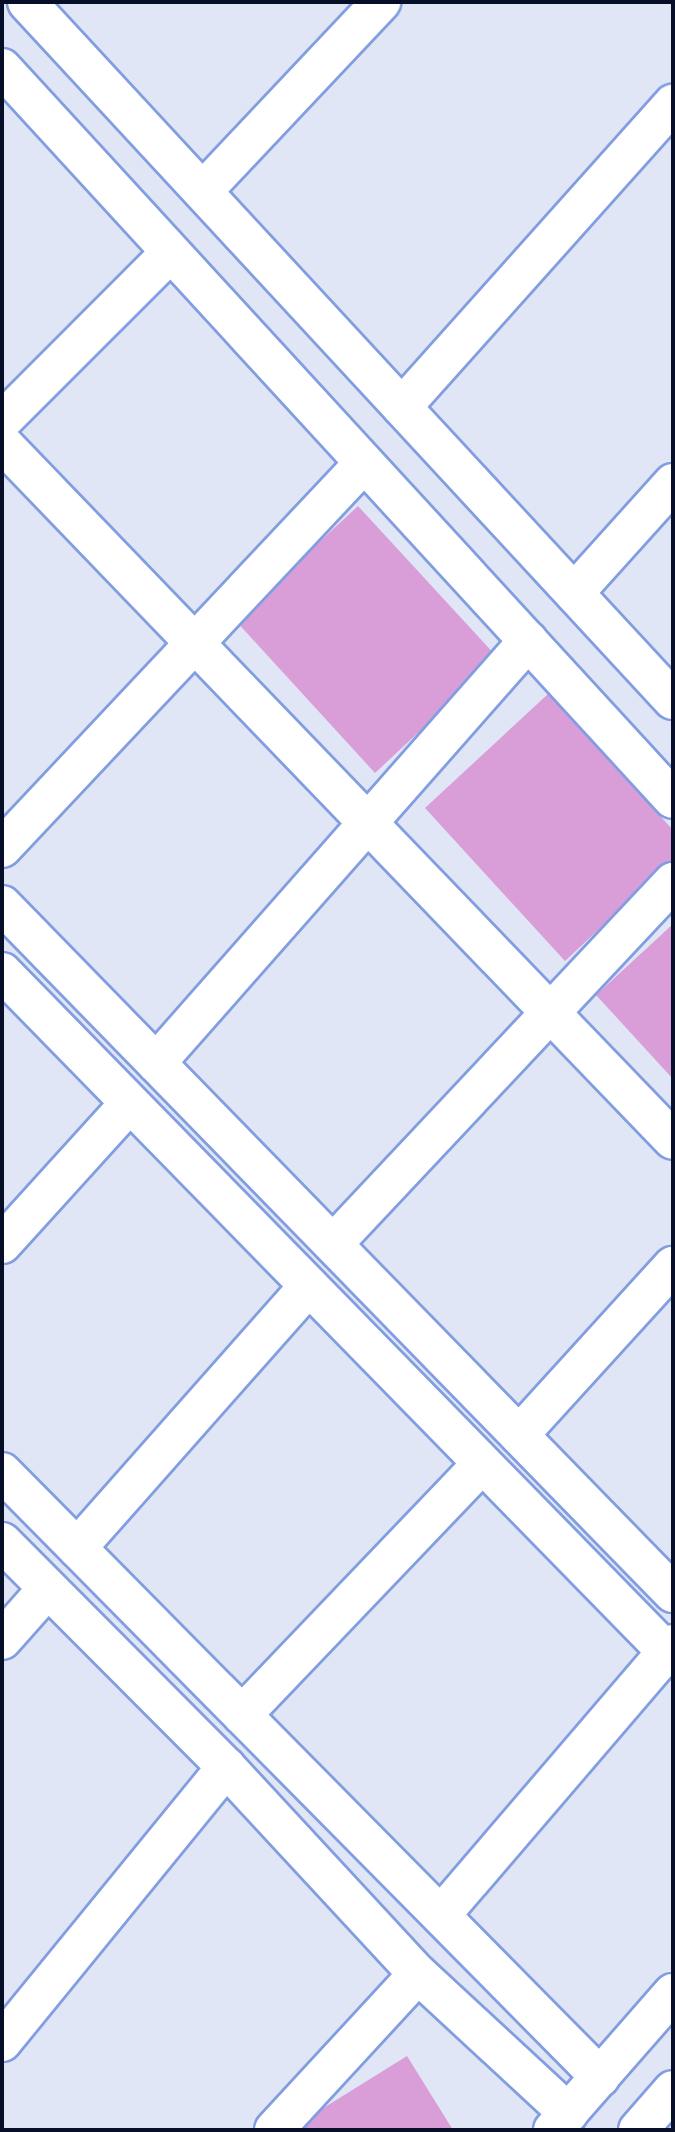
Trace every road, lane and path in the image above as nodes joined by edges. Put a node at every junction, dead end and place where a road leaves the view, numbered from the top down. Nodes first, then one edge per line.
1 (27, 2) edge
2 (381, 2) edge
3 (2, 68) edge
4 (673, 104) edge
5 (203, 191) junction
6 (170, 253) junction
7 (402, 407) junction
8 (2, 421) edge
9 (2, 443) edge
10 (364, 463) junction
11 (673, 483) edge
12 (575, 593) junction
13 (528, 641) junction
14 (195, 643) junction
15 (673, 700) edge
16 (673, 800) edge
17 (366, 821) junction
18 (2, 848) edge
19 (673, 882) edge
20 (2, 905) edge
21 (2, 972) edge
22 (551, 1013) junction
23 (156, 1063) junction
24 (130, 1103) junction
25 (673, 1140) edge
26 (2, 1244) edge
27 (333, 1244) junction
28 (673, 1266) edge
29 (309, 1286) junction
30 (519, 1435) junction
31 (482, 1464) junction
32 (2, 1472) edge
33 (2, 1542) edge
34 (77, 1548) junction
35 (48, 1588) junction
36 (673, 1593) edge
37 (2, 1640) edge
38 (670, 1648) edge
39 (242, 1715) junction
40 (226, 1767) junction
41 (440, 1914) junction
42 (418, 1974) junction
43 (673, 1993) edge
44 (2, 2042) edge
45 (600, 2077) junction
46 (673, 2091) edge
47 (561, 2122) edge
48 (274, 2130) edge
49 (638, 2130) edge

1 - 5 street
2 - 5 street
3 - 6 street
4 - 7 street
5 - 7 street
6 - 8 street
6 - 10 street
7 - 12 street
9 - 14 street
10 - 13 street
10 - 14 street
11 - 12 street
12 - 15 street
13 - 16 street
13 - 17 street
14 - 17 street
14 - 18 street
17 - 22 street
17 - 23 street
19 - 22 street
20 - 23 street
21 - 24 street
22 - 25 street
22 - 27 street
23 - 27 street
24 - 26 street
24 - 29 street
27 - 30 street
28 - 30 street
29 - 31 street
29 - 34 street
30 - 36 street
31 - 38 street
31 - 39 street
32 - 34 street
33 - 35 street
34 - 39 street
35 - 37 street
35 - 40 street
38 - 41 street
39 - 41 street
40 - 42 street
40 - 44 street
41 - 45 street
42 - 47 street
42 - 48 street
43 - 45 street
45 - 47 street
46 - 49 street

